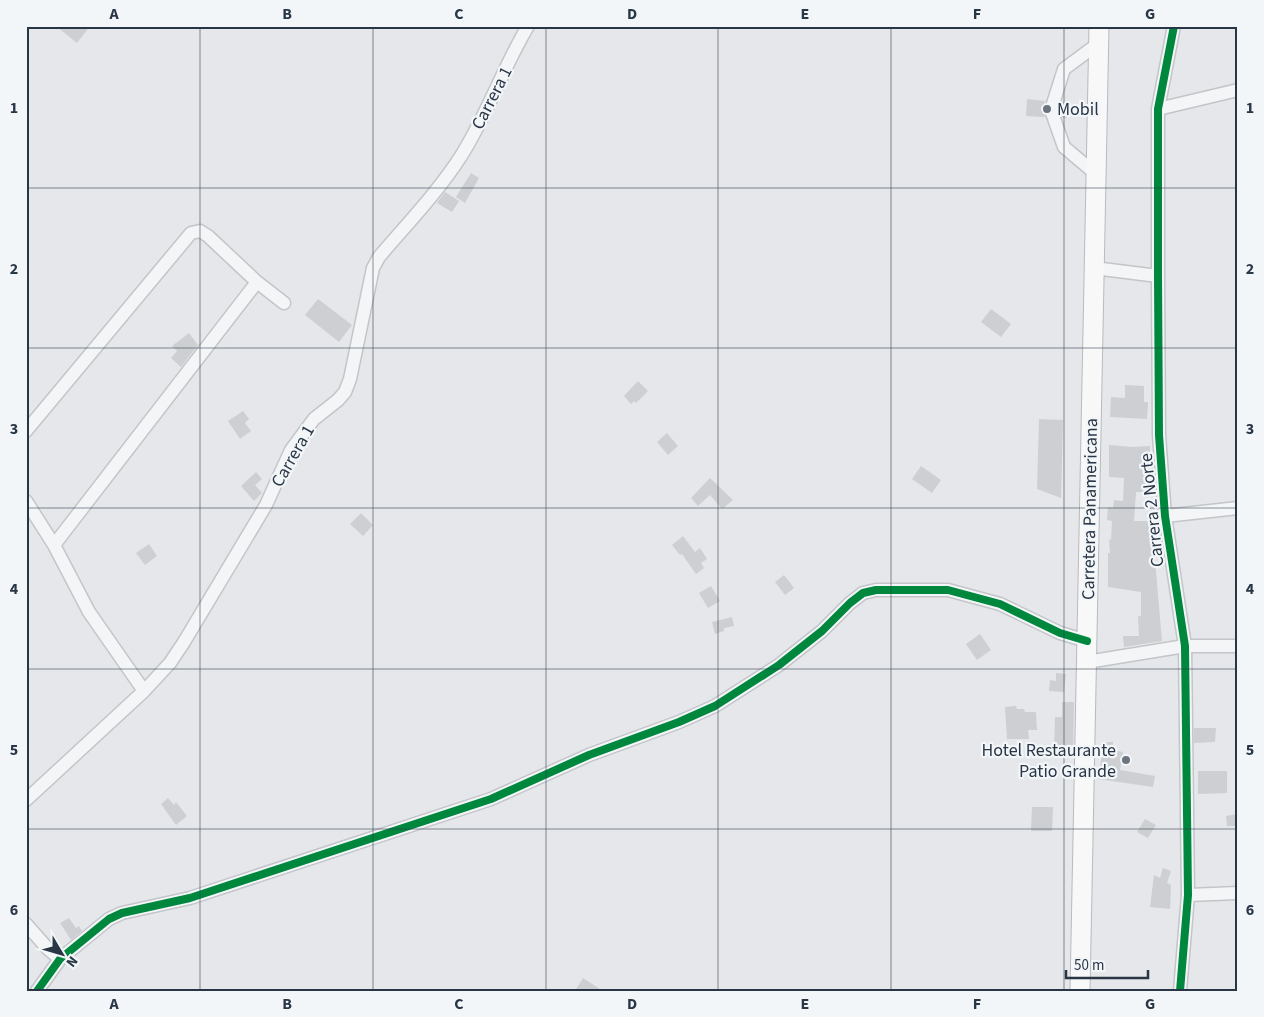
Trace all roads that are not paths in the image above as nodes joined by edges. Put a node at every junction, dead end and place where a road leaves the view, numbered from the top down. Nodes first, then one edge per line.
1 (528, 26) edge
2 (1174, 26) edge
3 (1099, 34) edge
4 (1238, 90) edge
5 (1158, 109) junction
6 (1096, 174) junction
7 (1094, 268) junction
8 (1158, 276) junction
9 (257, 282) junction
10 (284, 304) dead end
11 (26, 431) edge
12 (26, 501) edge
13 (1238, 508) edge
14 (1165, 516) junction
15 (54, 545) junction
16 (1087, 641) junction
17 (1184, 646) junction
18 (1238, 646) edge
19 (1087, 662) junction
20 (144, 691) junction
21 (26, 800) edge
22 (1238, 893) edge
23 (1188, 895) junction
24 (26, 924) edge
25 (60, 958) junction
26 (37, 991) edge
27 (1080, 991) edge
28 (1180, 991) edge

1 - 20 street, Carrera 1
2 - 5 street, Carrera 2 Norte
3 - 6 highway, Carretera Panamericana
3 - 6 street
4 - 5 street
5 - 8 street, Carrera 2 Norte
6 - 7 highway, Carretera Panamericana
7 - 8 street
7 - 16 highway, Carretera Panamericana
8 - 14 street, Carrera 2 Norte
9 - 10 street
9 - 11 street
9 - 15 street
12 - 15 street
13 - 14 street
14 - 17 street, Carrera 2 Norte
15 - 20 street
16 - 19 highway, Carretera Panamericana
16 - 25 street
17 - 18 street
17 - 19 street
17 - 23 street, Carrera 2 Norte
19 - 27 highway, Carretera Panamericana
20 - 21 street, Carrera 1
22 - 23 street
23 - 28 street, Carrera 2 Norte
24 - 25 street
25 - 26 street

